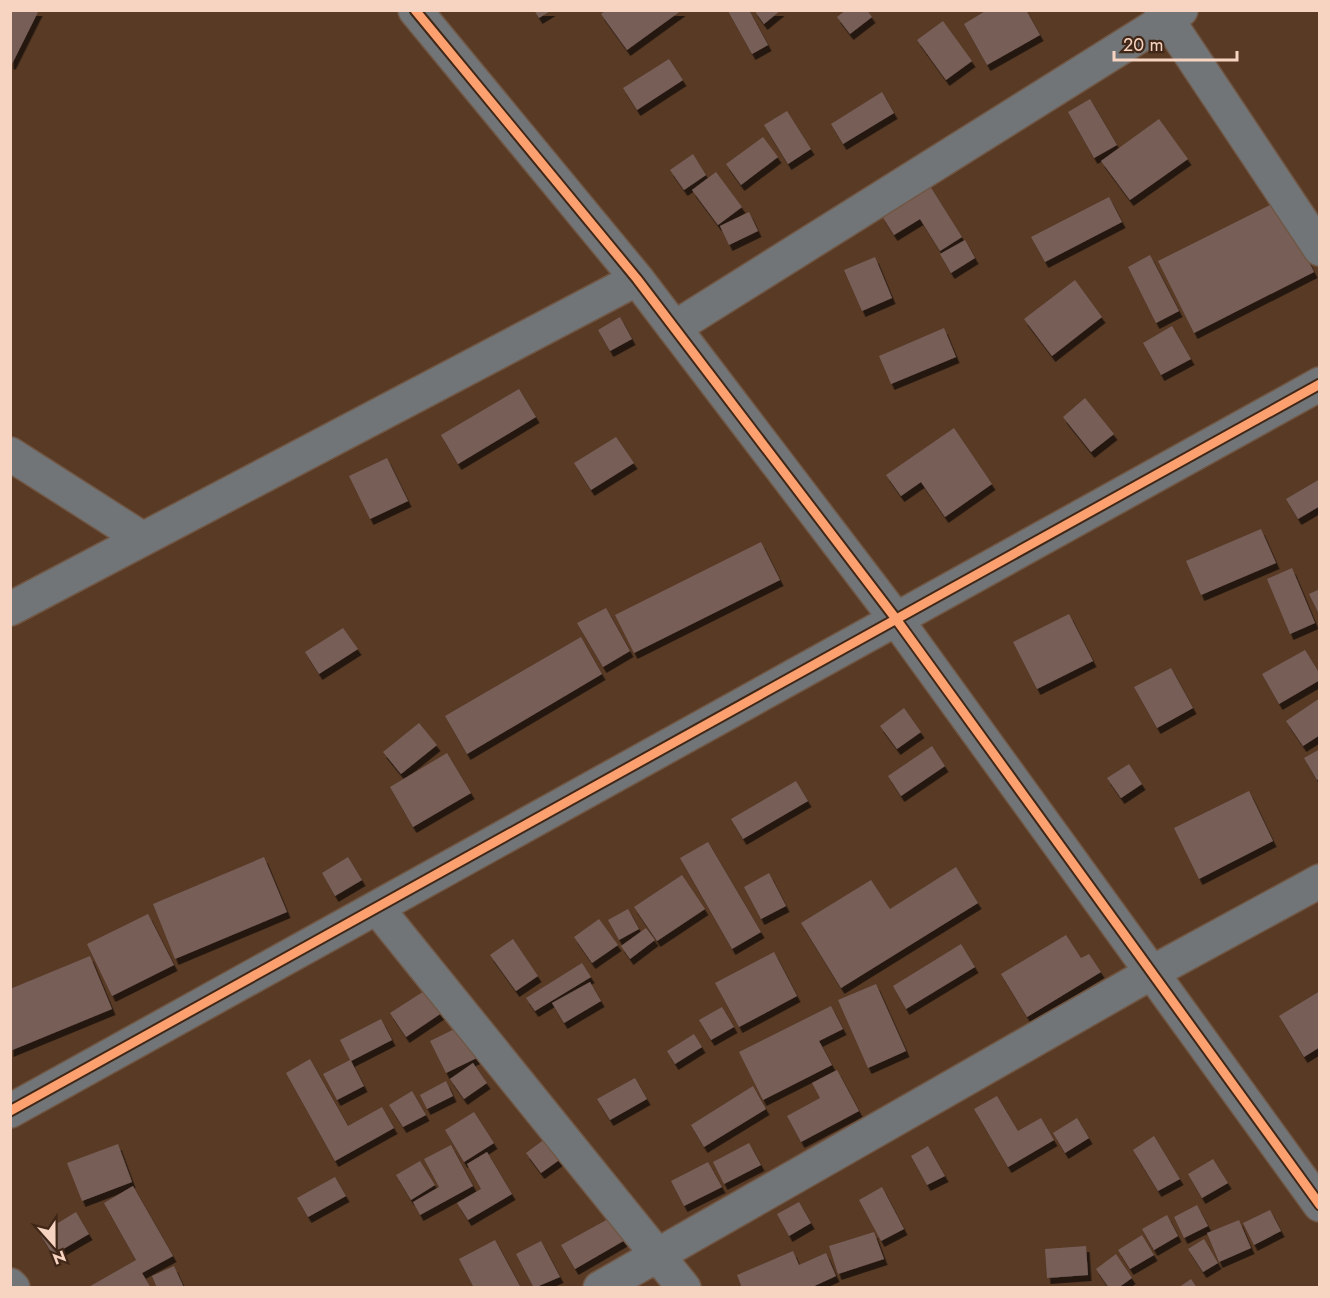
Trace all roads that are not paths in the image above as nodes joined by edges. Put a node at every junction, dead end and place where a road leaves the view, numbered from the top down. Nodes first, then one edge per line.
1 (415, 10) edge
2 (1169, 13) edge
3 (1320, 249) edge
4 (637, 279) junction
5 (674, 328) junction
6 (1320, 384) edge
7 (10, 454) edge
8 (143, 539) junction
9 (10, 609) edge
10 (896, 619) junction
11 (1320, 881) edge
12 (377, 908) junction
13 (1151, 973) junction
14 (10, 1111) edge
15 (1320, 1205) edge
16 (659, 1254) junction
17 (600, 1287) edge
18 (684, 1287) edge

1 - 4 street
2 - 3 street
2 - 5 street
4 - 5 street
4 - 8 street
5 - 10 street
6 - 10 street
7 - 8 street
8 - 9 street
10 - 12 street
10 - 13 street
11 - 13 street
12 - 14 street
12 - 16 street
13 - 15 street
13 - 16 street
16 - 17 street
16 - 18 street

